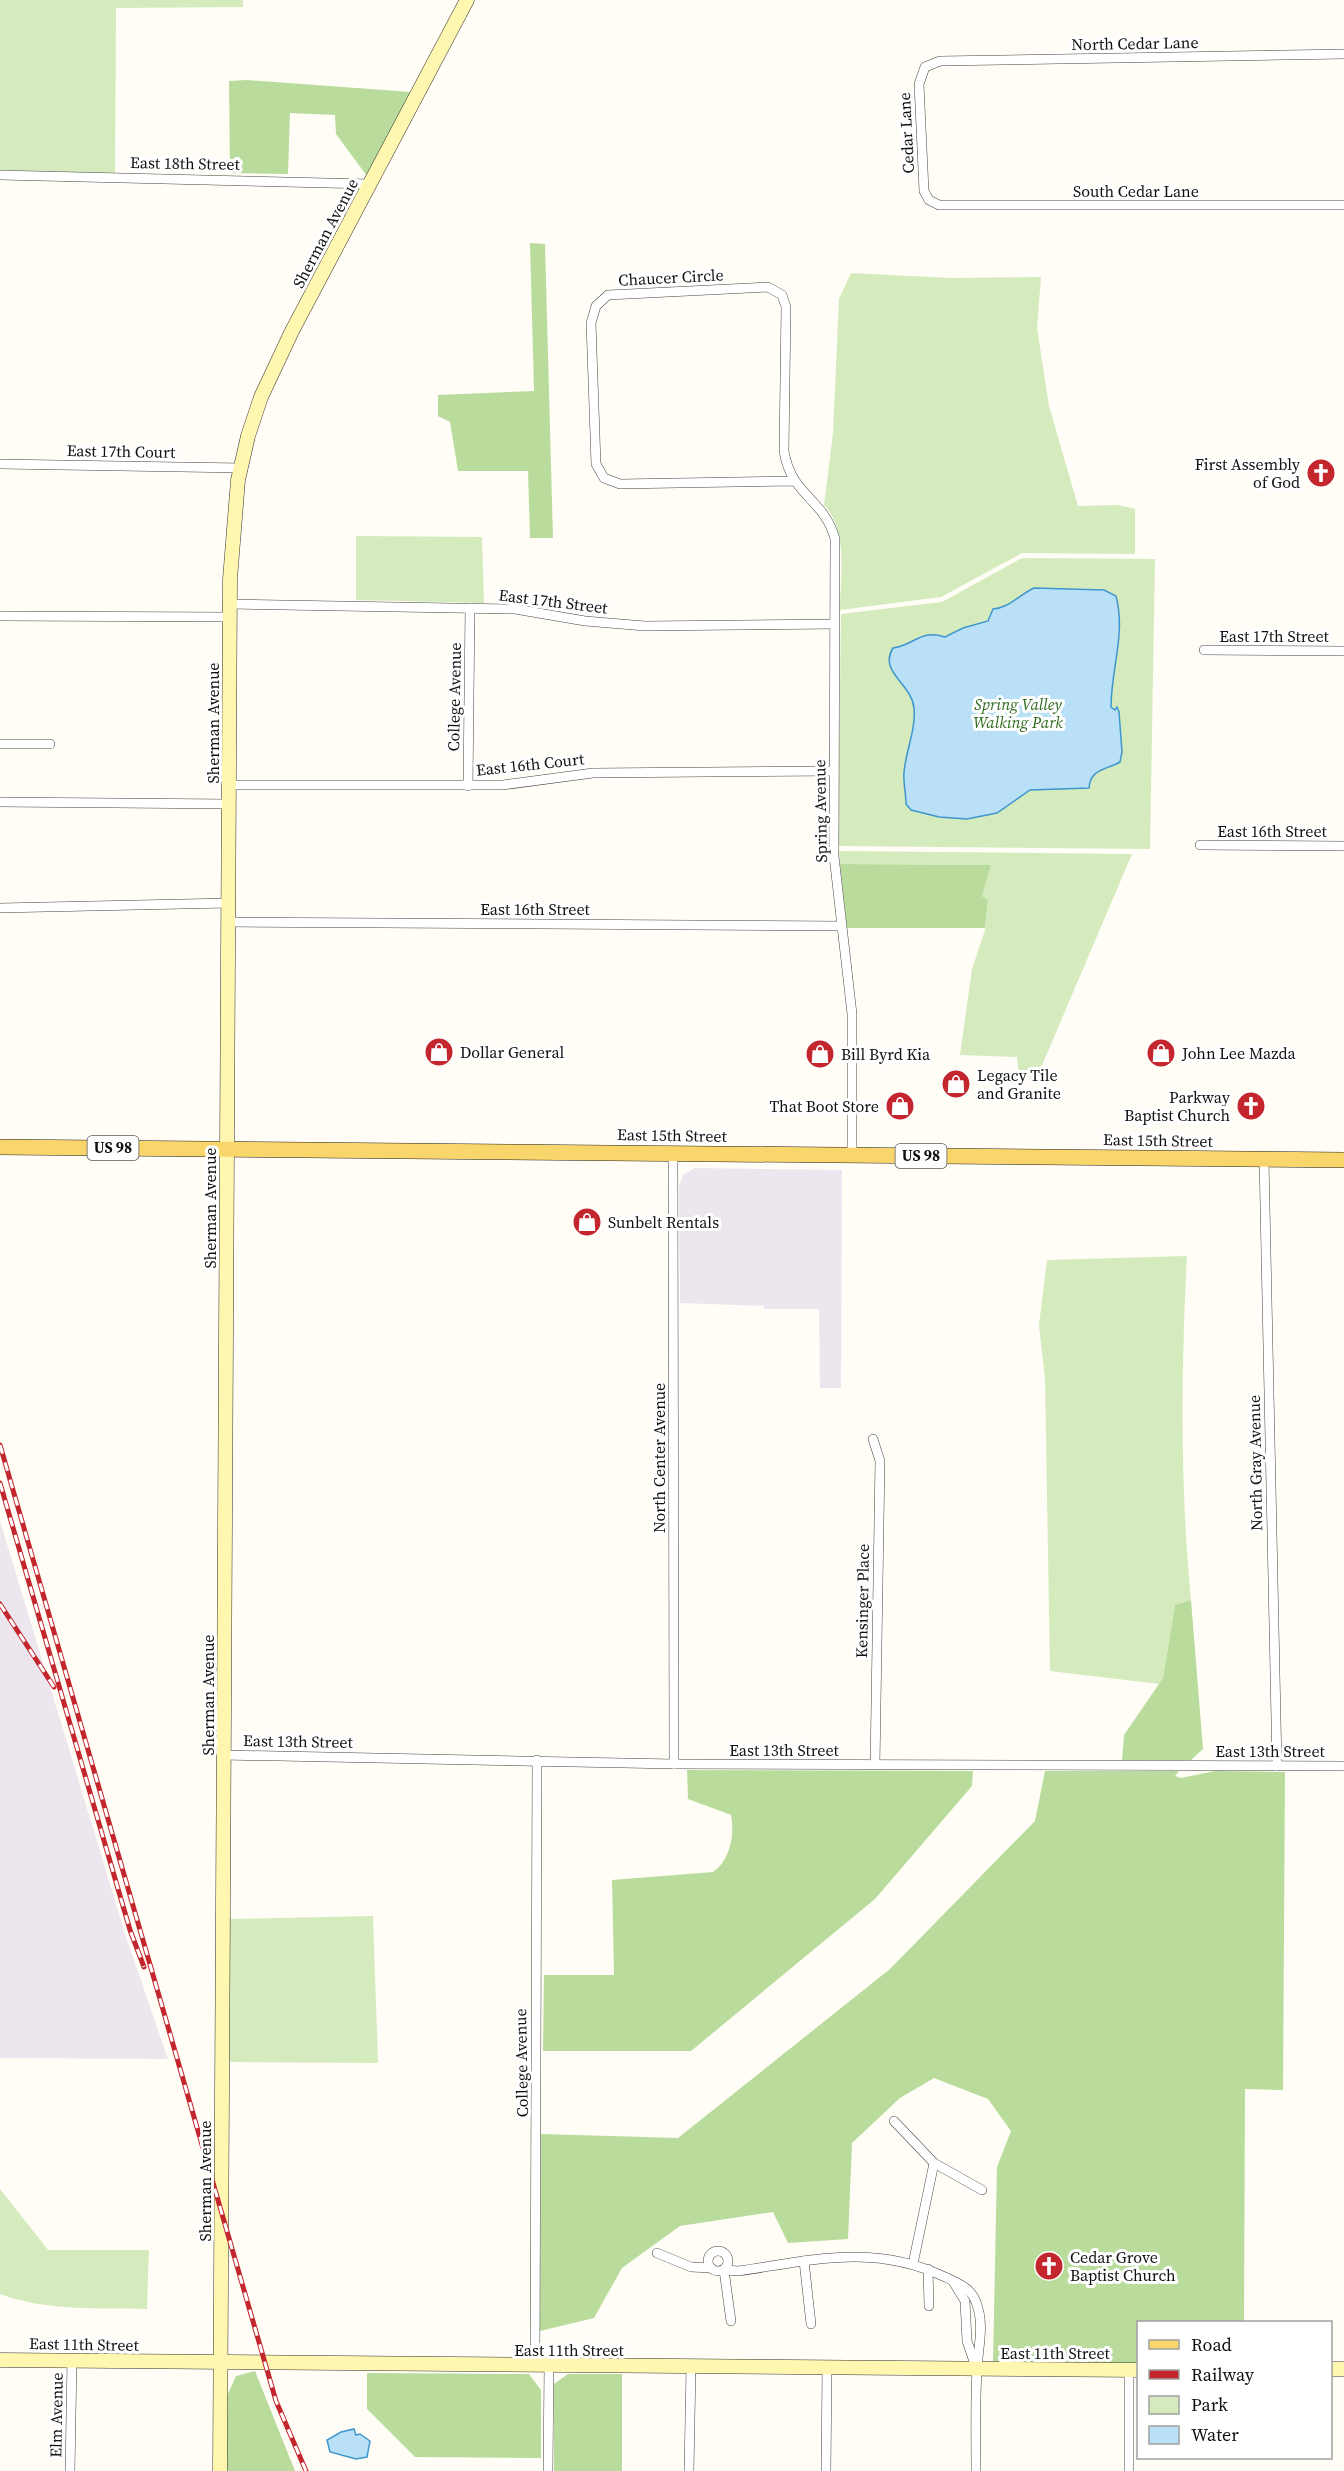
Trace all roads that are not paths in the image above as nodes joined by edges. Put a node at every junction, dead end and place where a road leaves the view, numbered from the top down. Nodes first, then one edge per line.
1 (467, 0) edge
2 (1344, 54) edge
3 (927, 65) joint
4 (0, 175) edge
5 (369, 184) junction
6 (929, 200) joint
7 (1344, 205) edge
8 (0, 464) edge
9 (241, 468) junction
10 (793, 481) junction
11 (471, 608) junction
12 (230, 611) junction
13 (0, 616) edge
14 (835, 624) junction
15 (1204, 650) dead end
16 (1344, 651) edge
17 (0, 744) edge
18 (50, 744) dead end
19 (834, 771) junction
20 (229, 785) junction
21 (468, 786) junction
22 (0, 802) edge
23 (229, 804) junction
24 (1200, 845) dead end
25 (1344, 846) edge
26 (228, 903) junction
27 (0, 908) edge
28 (228, 922) junction
29 (841, 926) junction
30 (0, 1147) edge
31 (227, 1149) junction
32 (673, 1153) junction
33 (852, 1155) junction
34 (1264, 1159) junction
35 (1344, 1160) edge
36 (873, 1439) dead end
37 (224, 1755) junction
38 (537, 1760) junction
39 (674, 1764) junction
40 (875, 1765) junction
41 (1277, 1766) junction
42 (1344, 1766) edge
43 (894, 2121) dead end
44 (934, 2163) junction
45 (982, 2190) dead end
46 (657, 2253) dead end
47 (804, 2261) junction
48 (913, 2264) junction
49 (711, 2268) junction
50 (928, 2269) junction
51 (724, 2270) junction
52 (952, 2281) junction
53 (928, 2306) dead end
54 (731, 2321) dead end
55 (811, 2324) dead end
56 (0, 2360) edge
57 (72, 2360) junction
58 (221, 2362) junction
59 (535, 2366) junction
60 (549, 2366) junction
61 (691, 2367) junction
62 (827, 2368) junction
63 (976, 2369) junction
64 (1134, 2370) edge
65 (70, 2471) edge
66 (220, 2471) edge
67 (548, 2471) edge
68 (689, 2471) edge
69 (826, 2471) edge
70 (976, 2471) edge
71 (1129, 2471) edge

1 - 5 street, Sherman Avenue
2 - 3 street, North Cedar Lane
3 - 6 street, Cedar Lane
4 - 5 street, East 18th Street
5 - 9 street, Sherman Avenue
6 - 7 street, South Cedar Lane
8 - 9 street, East 17th Court
9 - 12 street, Sherman Avenue
10 - 10 street, Chaucer Circle
10 - 14 street, Spring Avenue
11 - 12 street, East 17th Street
11 - 14 street, East 17th Street
11 - 21 street, College Avenue
12 - 13 street, East 17th Street
12 - 20 street, Sherman Avenue
14 - 19 street, Spring Avenue
15 - 16 street, East 17th Street
17 - 18 street
19 - 21 street, East 16th Court
19 - 29 street, Spring Avenue
20 - 21 street, East 16th Court
20 - 23 street, Sherman Avenue
22 - 23 street
23 - 26 street, Sherman Avenue
24 - 25 street, East 16th Street
26 - 27 street
26 - 28 street, Sherman Avenue
28 - 29 street, East 16th Street
28 - 31 street, Sherman Avenue
29 - 33 street, Spring Avenue
30 - 31 main road, East 15th Street / US 98
31 - 32 main road, East 15th Street / US 98
31 - 37 street, Sherman Avenue
32 - 33 main road, East 15th Street / US 98
32 - 39 street, North Center Avenue
33 - 34 main road, East 15th Street / US 98
34 - 35 main road, East 15th Street / US 98
34 - 41 street, North Gray Avenue
36 - 40 street, Kensinger Place
37 - 38 street, East 13th Street
37 - 58 street, Sherman Avenue
38 - 39 street, East 13th Street
38 - 59 street, College Avenue
39 - 40 street, East 13th Street
40 - 41 street, East 13th Street
41 - 42 street, East 13th Street
43 - 44 street
44 - 45 street
44 - 48 street
46 - 49 street
47 - 48 street
47 - 51 street
47 - 55 street
48 - 50 street
49 - 51 street
49 - 51 street
50 - 52 street
50 - 53 street
51 - 54 street
52 - 63 street
52 - 63 street
56 - 57 street, East 11th Street
57 - 58 street, East 11th Street
57 - 65 street, Elm Avenue
58 - 59 street, East 11th Street
58 - 66 street, Sherman Avenue
59 - 60 street, East 11th Street
60 - 61 street, East 11th Street
60 - 67 street
61 - 62 street, East 11th Street
61 - 68 street
62 - 63 street, East 11th Street
62 - 69 street
63 - 64 street, East 11th Street
63 - 70 street
64 - 71 street

